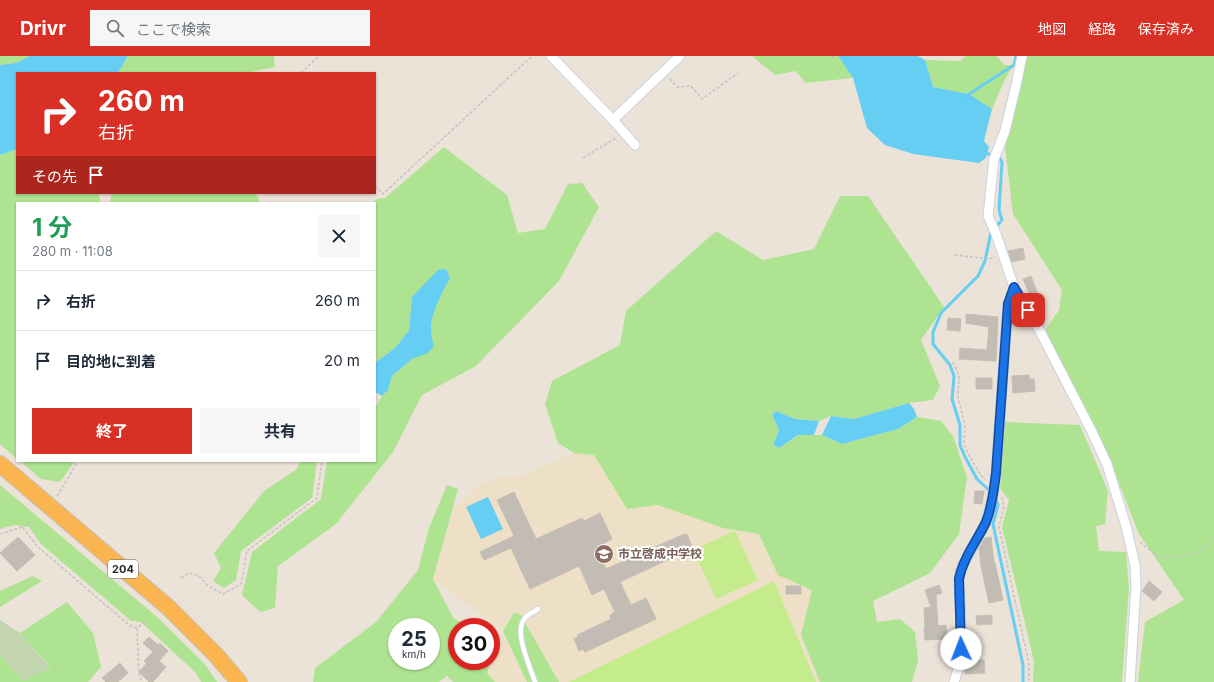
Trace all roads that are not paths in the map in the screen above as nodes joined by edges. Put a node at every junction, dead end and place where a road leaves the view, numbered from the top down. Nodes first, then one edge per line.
1 (552, 56) edge
2 (680, 56) edge
3 (1022, 56) edge
4 (613, 120) junction
5 (635, 146) dead end
6 (1014, 287) junction
7 (0, 464) edge
8 (538, 609) dead end
9 (239, 682) edge
10 (535, 682) edge
11 (954, 682) edge
12 (1130, 682) edge

1 - 4 street
2 - 4 street
3 - 6 street
4 - 5 street
6 - 11 street
6 - 12 street
7 - 9 highway, 204
8 - 10 lane

